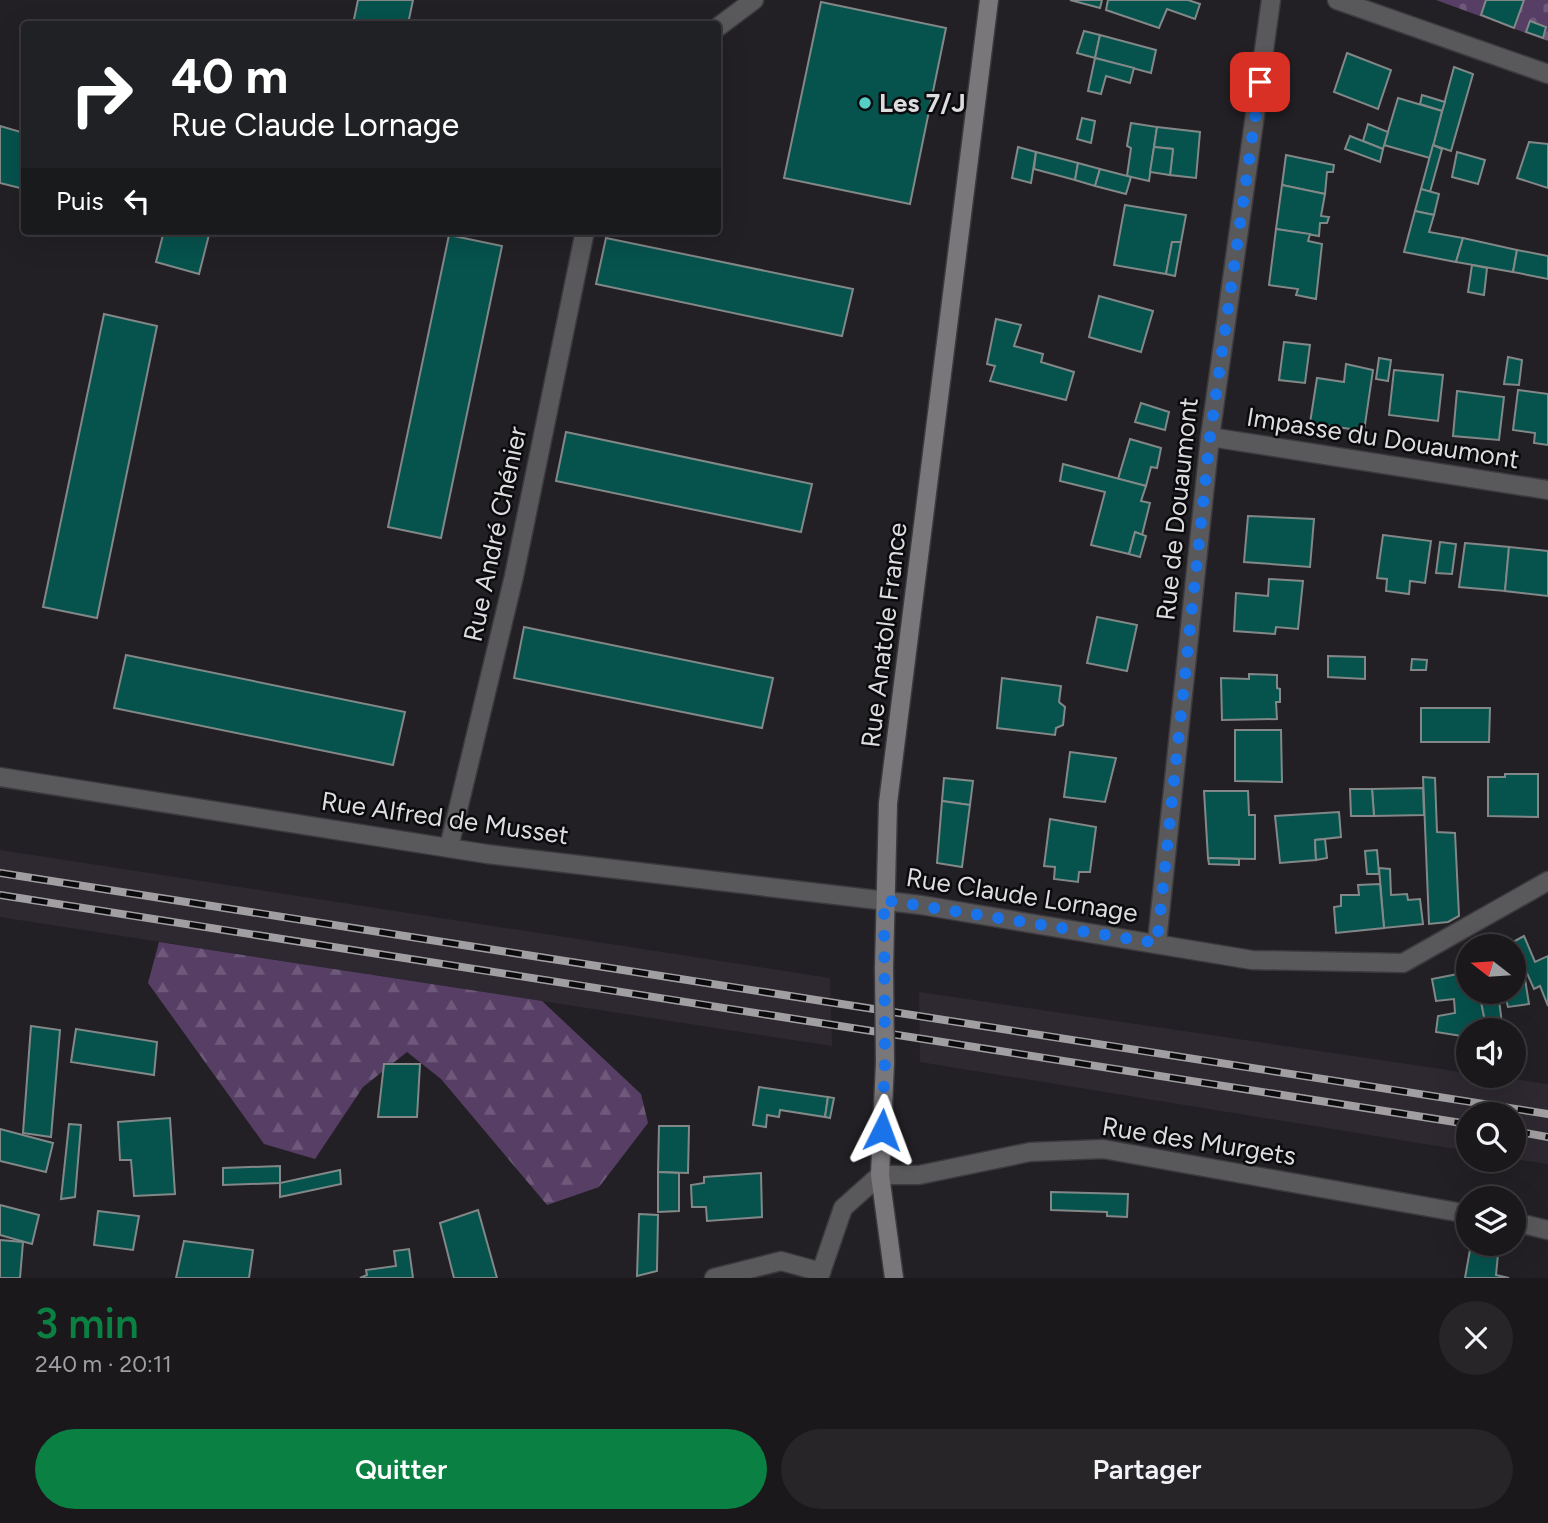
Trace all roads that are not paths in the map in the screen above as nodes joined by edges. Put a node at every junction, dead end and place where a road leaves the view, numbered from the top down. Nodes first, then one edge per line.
1 (754, 0) edge
2 (989, 0) edge
3 (1271, 0) edge
4 (1337, 0) edge
5 (721, 25) edge
6 (1548, 74) edge
7 (584, 235) edge
8 (1210, 437) junction
9 (1548, 490) edge
10 (0, 777) edge
11 (449, 847) junction
12 (1548, 881) edge
13 (884, 900) junction
14 (1157, 943) junction
15 (880, 1175) junction
16 (1456, 1212) edge
17 (1526, 1225) edge
18 (1548, 1230) edge
19 (820, 1275) edge
20 (714, 1278) edge
21 (894, 1278) edge

1 - 5 street
2 - 13 street, Rue Anatole France
3 - 8 street, Rue de Douaumont
4 - 6 street
7 - 11 street, Rue André Chénier
8 - 9 street, Impasse du Douaumont
8 - 14 street, Rue de Douaumont
10 - 11 street, Rue Alfred de Musset
11 - 13 street, Rue Alfred de Musset
12 - 14 street, Rue Claude Lornage
13 - 14 street, Rue Claude Lornage
13 - 15 street, Rue Anatole France, bridge
15 - 16 street, Rue des Murgets
15 - 19 street
15 - 21 street, Rue Anatole France
17 - 18 street
19 - 20 street

